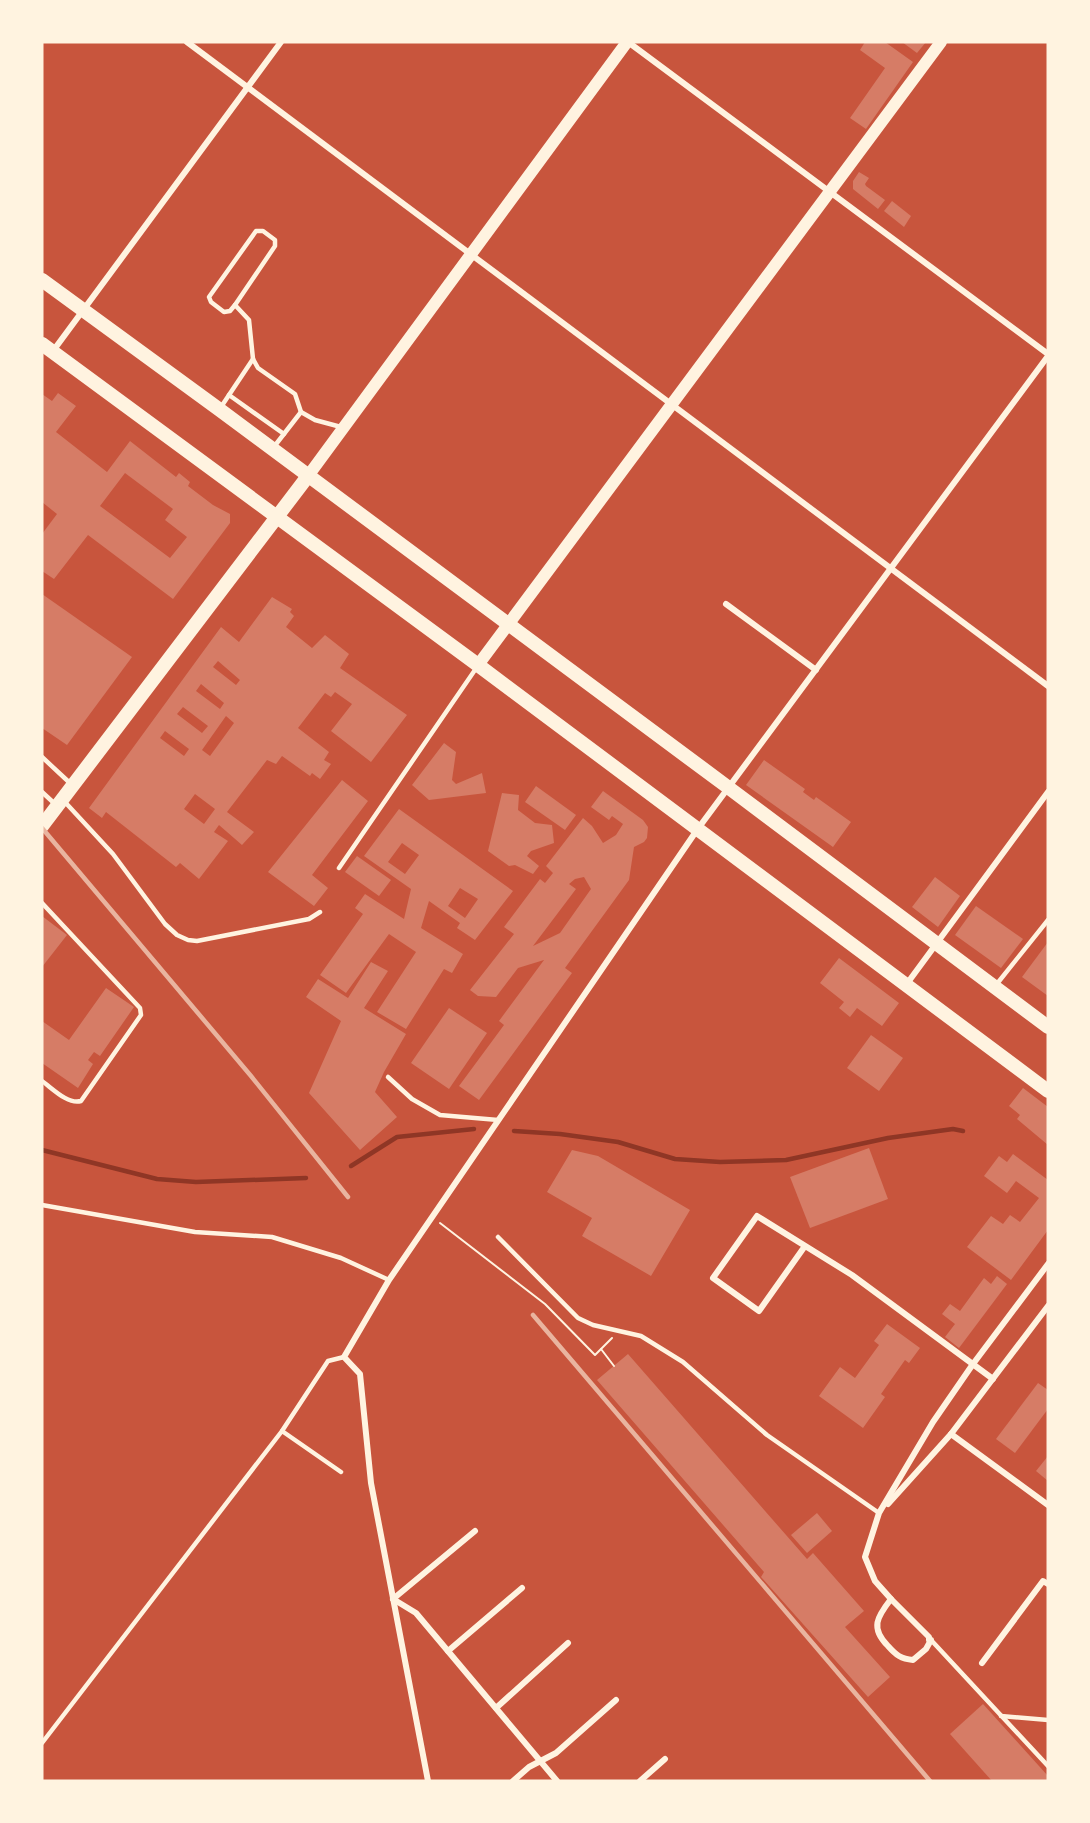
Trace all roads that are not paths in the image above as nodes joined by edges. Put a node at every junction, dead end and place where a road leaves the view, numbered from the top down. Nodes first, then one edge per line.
1 (187, 42) edge
2 (281, 42) edge
3 (627, 42) edge
4 (941, 42) edge
5 (248, 87) junction
6 (830, 192) junction
7 (471, 254) junction
8 (42, 280) edge
9 (235, 305) junction
10 (84, 310) junction
11 (48, 348) edge
12 (1048, 355) edge
13 (253, 358) junction
14 (229, 396) junction
15 (672, 404) junction
16 (219, 410) junction
17 (301, 412) junction
18 (343, 427) junction
19 (284, 434) junction
20 (272, 449) junction
21 (308, 476) junction
22 (277, 517) junction
23 (891, 568) junction
24 (726, 604) dead end
25 (508, 624) junction
26 (478, 665) junction
27 (816, 670) junction
28 (1048, 686) edge
29 (42, 757) edge
30 (73, 785) junction
31 (729, 788) junction
32 (42, 792) edge
33 (1048, 792) edge
34 (59, 803) junction
35 (42, 826) edge
36 (697, 830) junction
37 (339, 868) dead end
38 (42, 903) edge
39 (320, 912) dead end
40 (1048, 920) edge
41 (936, 944) junction
42 (906, 986) junction
43 (994, 987) junction
44 (1048, 1027) edge
45 (388, 1077) dead end
46 (42, 1081) edge
47 (1048, 1091) edge
48 (498, 1120) junction
49 (42, 1205) edge
50 (498, 1237) dead end
51 (805, 1246) junction
52 (1048, 1264) edge
53 (389, 1280) junction
54 (1048, 1306) edge
55 (344, 1357) junction
56 (973, 1364) junction
57 (993, 1379) junction
58 (282, 1431) junction
59 (951, 1434) junction
60 (341, 1472) dead end
61 (1048, 1505) edge
62 (879, 1513) junction
63 (475, 1531) dead end
64 (1048, 1584) edge
65 (522, 1588) dead end
66 (393, 1599) junction
67 (891, 1599) junction
68 (931, 1640) junction
69 (568, 1644) dead end
70 (448, 1651) junction
71 (982, 1663) dead end
72 (616, 1700) dead end
73 (496, 1708) junction
74 (1001, 1716) junction
75 (1048, 1720) edge
76 (42, 1743) edge
77 (665, 1759) dead end
78 (541, 1762) junction
79 (1048, 1766) edge
80 (428, 1781) edge
81 (513, 1781) edge
82 (557, 1781) edge
83 (640, 1781) edge

1 - 5 street
2 - 5 street
3 - 6 street
3 - 7 main road
4 - 6 main road
5 - 7 street
5 - 10 street
6 - 12 street
6 - 15 main road
7 - 15 street
7 - 18 main road
8 - 10 main road
9 - 9 lane
9 - 13 lane
10 - 11 street
10 - 16 main road
11 - 22 main road
12 - 23 street
13 - 14 lane
13 - 17 lane
14 - 16 lane
14 - 19 lane
15 - 23 street
15 - 25 main road
16 - 20 main road
17 - 18 lane
17 - 19 lane
18 - 21 main road
19 - 20 lane
20 - 21 main road
21 - 22 main road
21 - 25 main road
22 - 26 main road
22 - 30 main road
23 - 27 street
23 - 28 street
24 - 27 street
25 - 26 main road
25 - 31 main road
26 - 36 main road
26 - 37 lane
27 - 31 street
29 - 30 lane
30 - 34 main road
31 - 36 street
31 - 41 main road
32 - 34 lane
33 - 41 street
34 - 35 main road
34 - 39 lane
36 - 42 main road
36 - 48 street
38 - 46 lane
40 - 43 lane
41 - 42 street
41 - 43 main road
42 - 47 main road
43 - 44 main road
45 - 48 lane
48 - 53 street
49 - 53 lane
50 - 62 lane
51 - 51 street
51 - 56 street
52 - 56 street
53 - 55 street
54 - 57 street
55 - 58 lane
55 - 66 street
56 - 57 street
56 - 62 street
57 - 59 street
58 - 60 lane
58 - 76 lane
59 - 61 street
59 - 62 street
62 - 67 street
63 - 66 street
64 - 71 street
65 - 70 street
66 - 70 street
66 - 80 street
67 - 68 street
67 - 68 street
68 - 74 lane
69 - 73 street
70 - 73 street
72 - 78 street
73 - 78 street
74 - 75 lane
74 - 79 lane
77 - 83 street
78 - 81 street
78 - 82 street

